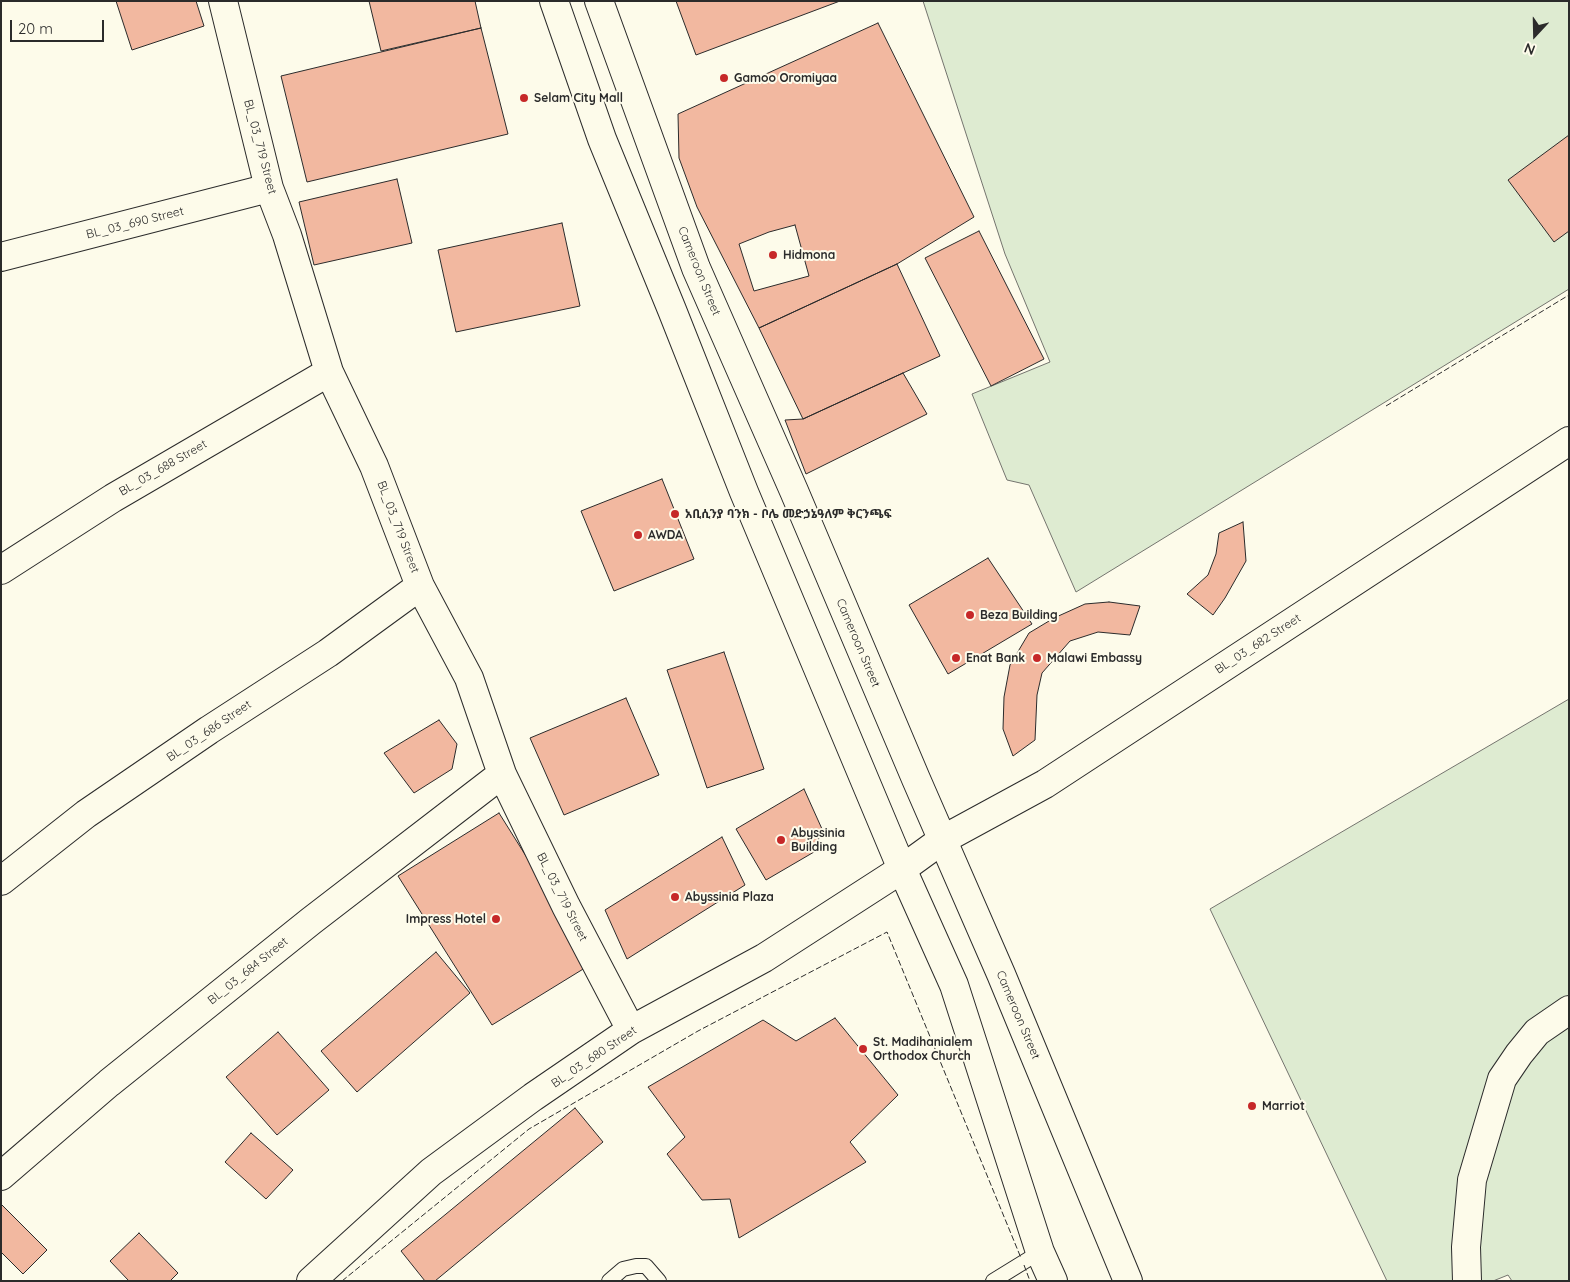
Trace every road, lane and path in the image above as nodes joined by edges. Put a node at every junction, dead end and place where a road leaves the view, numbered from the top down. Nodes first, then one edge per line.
1 (223, 1) edge
2 (554, 1) edge
3 (599, 1) edge
4 (268, 188) junction
5 (1, 257) edge
6 (329, 372) junction
7 (1569, 440) edge
8 (1, 570) edge
9 (420, 586) junction
10 (502, 774) junction
11 (942, 840) junction
12 (902, 869) junction
13 (1, 881) edge
14 (1569, 1010) edge
15 (631, 1030) junction
16 (1, 1176) edge
17 (1040, 1252) junction
18 (311, 1281) edge
19 (609, 1281) edge
20 (659, 1281) edge
21 (993, 1281) edge
22 (1053, 1281) edge
23 (1128, 1281) edge
24 (1467, 1281) edge

1 - 4 street, BL_03_719 Street
2 - 12 street
3 - 11 street, Cameroon Street
4 - 5 street, BL_03_690 Street
4 - 6 street, BL_03_719 Street
6 - 8 street, BL_03_688 Street
6 - 9 street, BL_03_719 Street
7 - 11 street, BL_03_682 Street
9 - 10 street, BL_03_719 Street
9 - 13 street, BL_03_686 Street
10 - 15 street, BL_03_719 Street
10 - 16 street, BL_03_684 Street
11 - 12 street, BL_03_682 Street
11 - 23 street, Cameroon Street
12 - 15 street, BL_03_680 Street
12 - 17 street
14 - 24 street
15 - 18 street, BL_03_680 Street
17 - 21 lane
17 - 22 street
19 - 20 lane

